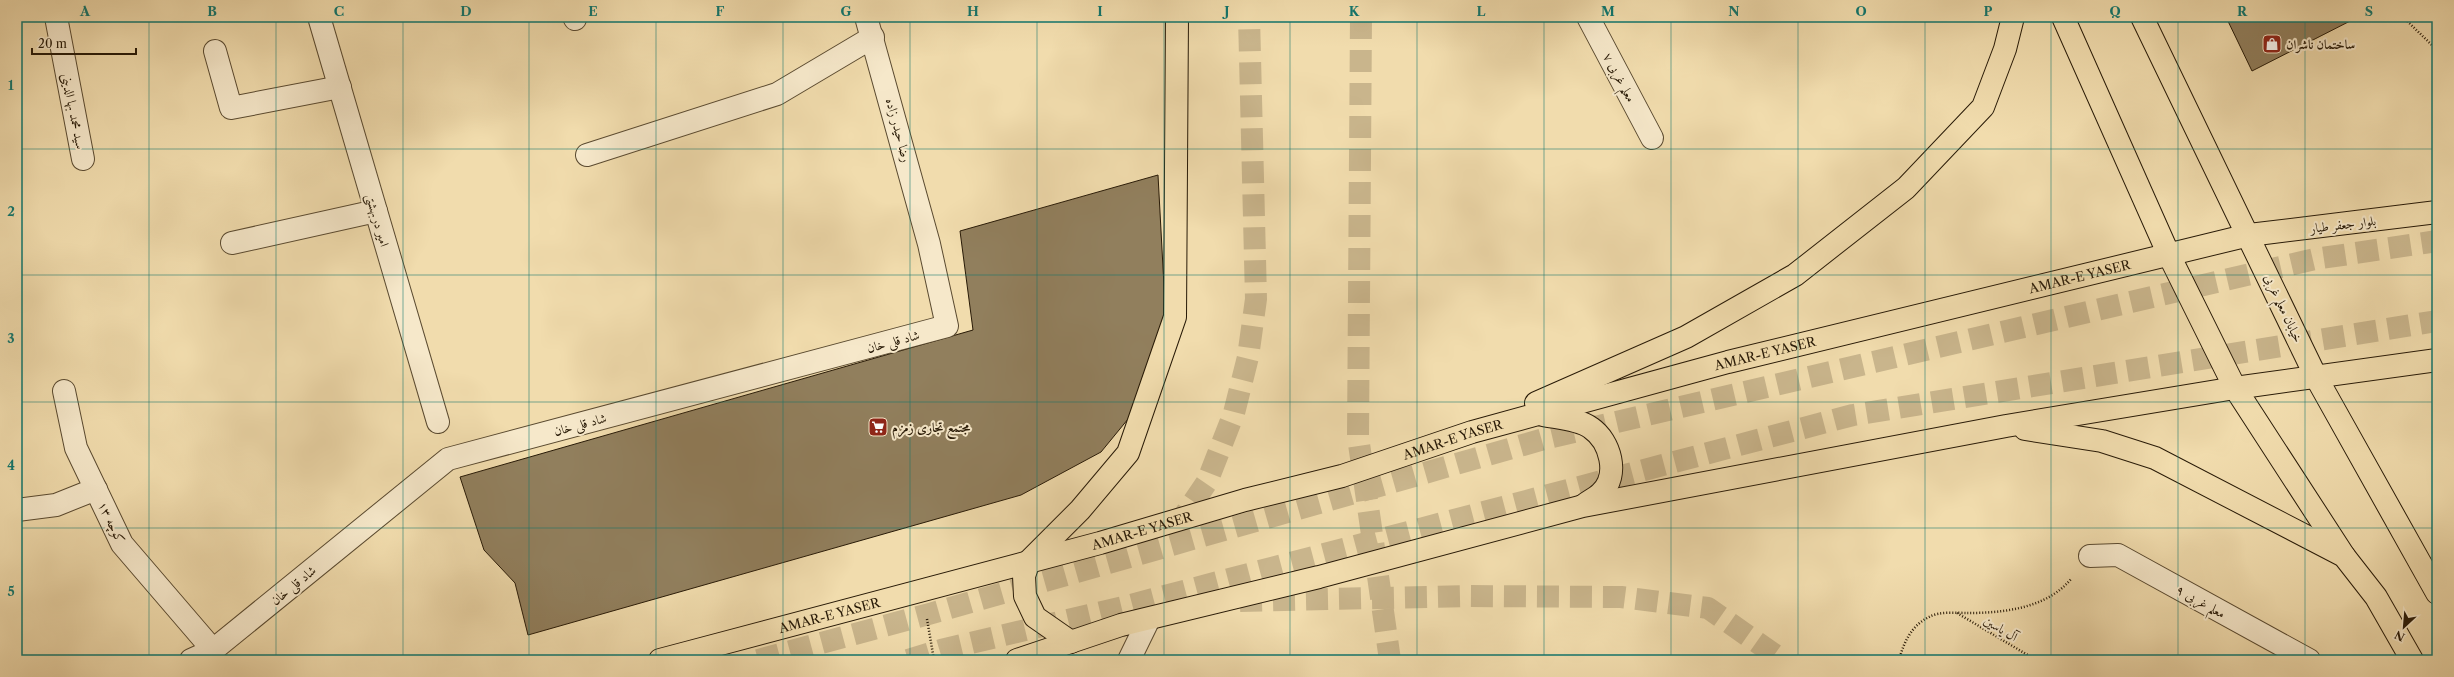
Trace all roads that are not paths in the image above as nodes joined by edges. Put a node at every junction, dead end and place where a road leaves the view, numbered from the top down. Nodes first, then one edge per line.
1 (56, 17) edge
2 (320, 17) edge
3 (866, 17) edge
4 (1177, 17) edge
5 (1588, 17) edge
6 (2013, 17) edge
7 (2063, 17) edge
8 (2142, 17) edge
9 (873, 37) junction
10 (215, 51) dead end
11 (340, 87) junction
12 (1652, 138) dead end
13 (587, 155) dead end
14 (83, 159) dead end
15 (376, 211) junction
16 (2437, 212) edge
17 (2249, 235) junction
18 (232, 243) dead end
19 (929, 244) joint
20 (2168, 253) junction
21 (2437, 360) edge
22 (2316, 377) junction
23 (2235, 388) junction
24 (64, 391) dead end
25 (1539, 414) junction
26 (438, 422) dead end
27 (2006, 426) junction
28 (1472, 432) junction
29 (96, 489) junction
30 (1583, 506) junction
31 (17, 510) edge
32 (2090, 556) road end
33 (2344, 556) junction
34 (1029, 561) junction
35 (2437, 593) edge
36 (1149, 619) junction
37 (1071, 642) junction
38 (213, 650) junction
39 (191, 660) edge
40 (660, 660) edge
41 (1017, 660) edge
42 (1129, 660) edge
43 (2309, 660) edge
44 (2412, 660) edge

1 - 14 street, سید محمد بها الدینی
2 - 11 street, امیر دربهشتی
3 - 9 street, رضا حیدر زاده
4 - 34 main road
5 - 12 street, معلم غربی ۷
6 - 28 main road
7 - 20 main road
8 - 17 main road, خیابان معلم غربی
9 - 13 street
9 - 19 street, رضا حیدر زاده
10 - 11 street
11 - 15 street, امیر دربهشتی
15 - 18 street
15 - 26 street, امیر دربهشتی
16 - 17 main road, بلوار جعفر طیار
17 - 20 main road, AMAR-E YASER
17 - 22 main road, خیابان معلم غربی
19 - 38 street, شاد قلی خان
20 - 23 main road
20 - 25 main road, AMAR-E YASER
21 - 22 main road
22 - 23 main road
22 - 35 main road, خیابان معلم غربی
23 - 27 main road
23 - 33 main road
24 - 29 street, کوچه ۱۳
25 - 28 main road, AMAR-E YASER
25 - 30 main road
27 - 30 main road
27 - 33 main road
28 - 34 main road, AMAR-E YASER
29 - 31 street
29 - 38 street, کوچه ۱۳
30 - 36 main road
32 - 43 street, معلم غربی ۹
33 - 44 main road
34 - 37 main road
34 - 40 main road, AMAR-E YASER
36 - 37 main road
36 - 42 street
37 - 41 main road
38 - 39 street, شاد قلی خان

